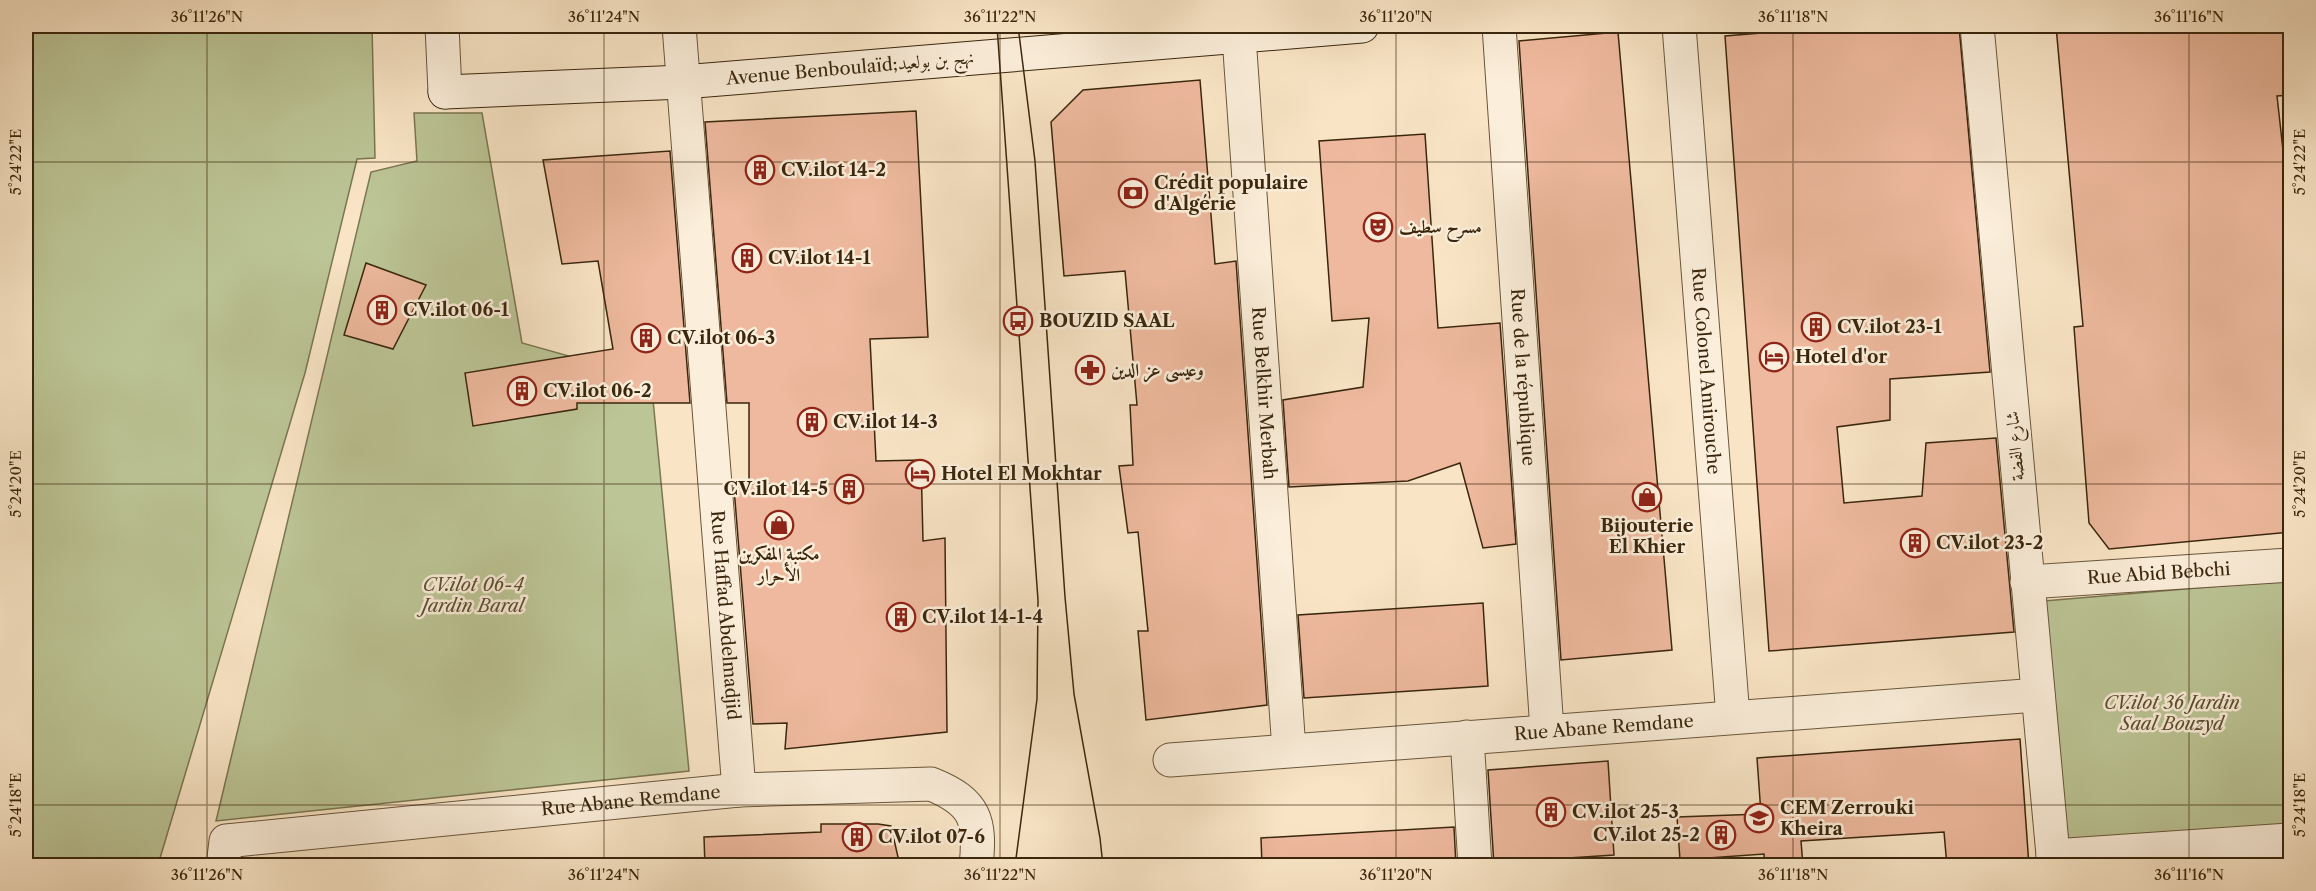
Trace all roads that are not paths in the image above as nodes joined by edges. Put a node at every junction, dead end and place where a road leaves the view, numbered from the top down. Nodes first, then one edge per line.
1 (442, 26) edge
2 (679, 26) edge
3 (1362, 26) edge
4 (1499, 26) edge
5 (1679, 26) edge
6 (1977, 26) edge
7 (1239, 37) junction
8 (683, 82) junction
9 (2290, 565) edge
10 (2027, 582) junction
11 (2038, 695) junction
12 (1733, 717) junction
13 (1547, 730) junction
14 (1467, 737) junction
15 (1289, 750) junction
16 (1170, 760) dead end
17 (739, 790) junction
18 (2290, 840) edge
19 (224, 853) edge
20 (2053, 861) edge
21 (976, 866) edge
22 (1475, 866) edge

1 - 8 street, Avenue Benboulaïd;نهج بن بولعيد
2 - 8 street, Rue Haffad Abdelmadjid
3 - 7 street, Avenue Benboulaïd;نهج بن بولعيد
4 - 13 street, Rue de la république
5 - 12 street, Rue Colonel Amirouche
6 - 10 street, شارع الفضة
7 - 8 street, Avenue Benboulaïd;نهج بن بولعيد
7 - 15 street, Rue Belkhir Merbah
8 - 17 street, Rue Haffad Abdelmadjid
9 - 10 street, Rue Abid Bebchi
10 - 11 street, شارع الفضة
11 - 12 street, Rue Abane Remdane
11 - 20 street, شارع الفضة
12 - 13 street, Rue Abane Remdane
13 - 14 street, Rue Abane Remdane
14 - 15 street, Rue Abane Remdane
14 - 22 street
15 - 16 street, Rue Abane Remdane
17 - 19 street, Rue Abane Remdane
17 - 21 street, Rue Abane Remdane
18 - 20 street

